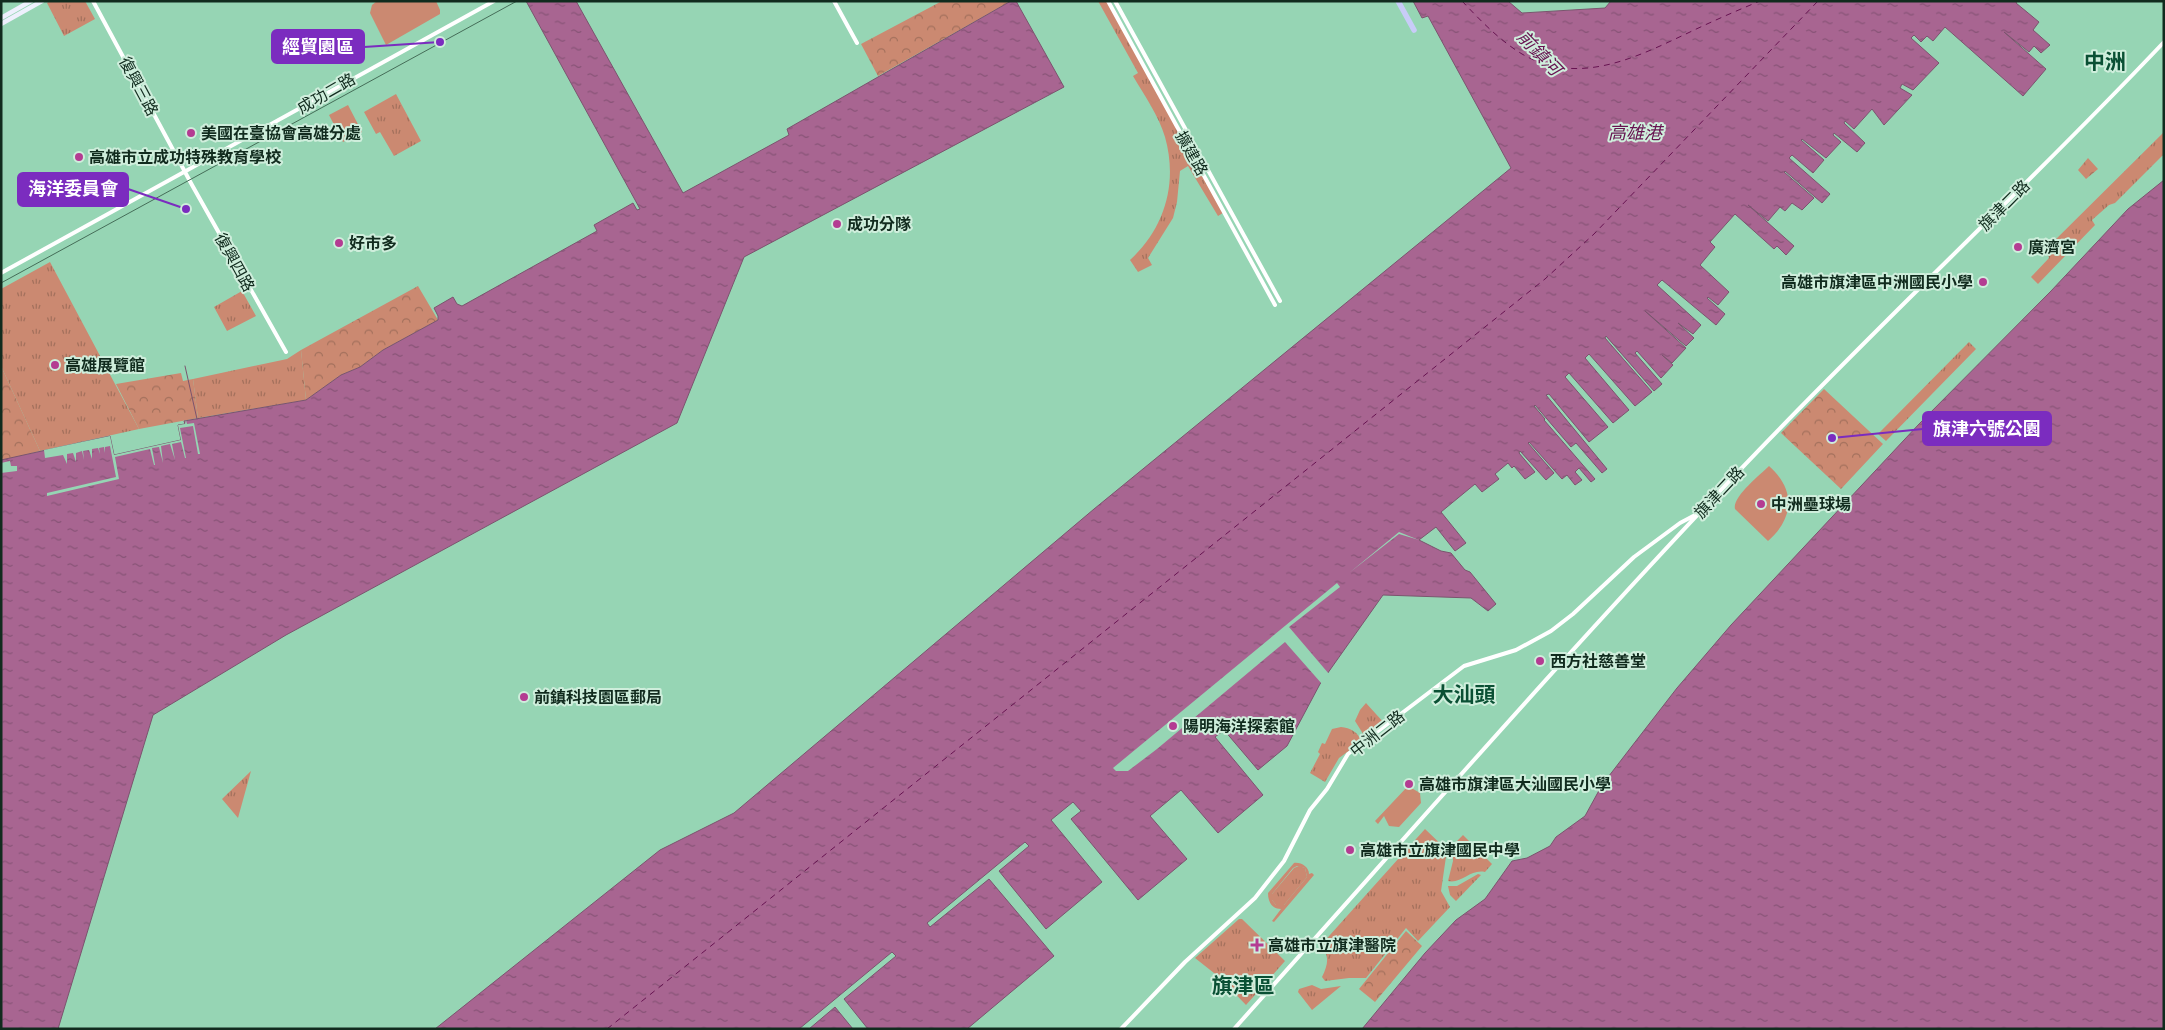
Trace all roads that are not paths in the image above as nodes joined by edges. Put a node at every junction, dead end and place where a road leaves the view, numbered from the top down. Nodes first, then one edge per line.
1 (31, 1) edge
2 (42, 1) edge
3 (93, 1) edge
4 (494, 1) edge
5 (834, 1) edge
6 (1108, 1) edge
7 (1115, 1) edge
8 (1400, 1) edge
9 (1404, 9) dead end
10 (1, 18) edge
11 (1, 24) edge
12 (2164, 42) edge
13 (857, 43) dead end
14 (184, 171) junction
15 (1, 273) edge
16 (1280, 301) dead end
17 (1275, 305) dead end
18 (286, 352) dead end
19 (1699, 513) junction
20 (1121, 1029) edge
21 (1234, 1029) edge

1 - 10 main road
2 - 11 main road
3 - 14 street, 復興三路
4 - 14 street, 成功二路
5 - 13 street
6 - 17 street, 擴建路
7 - 16 street, 擴建路
8 - 9 highway
12 - 19 street, 旗津二路
14 - 15 street, 成功二路
14 - 18 street, 復興四路
19 - 20 street, 中洲二路
19 - 21 street, 旗津二路

